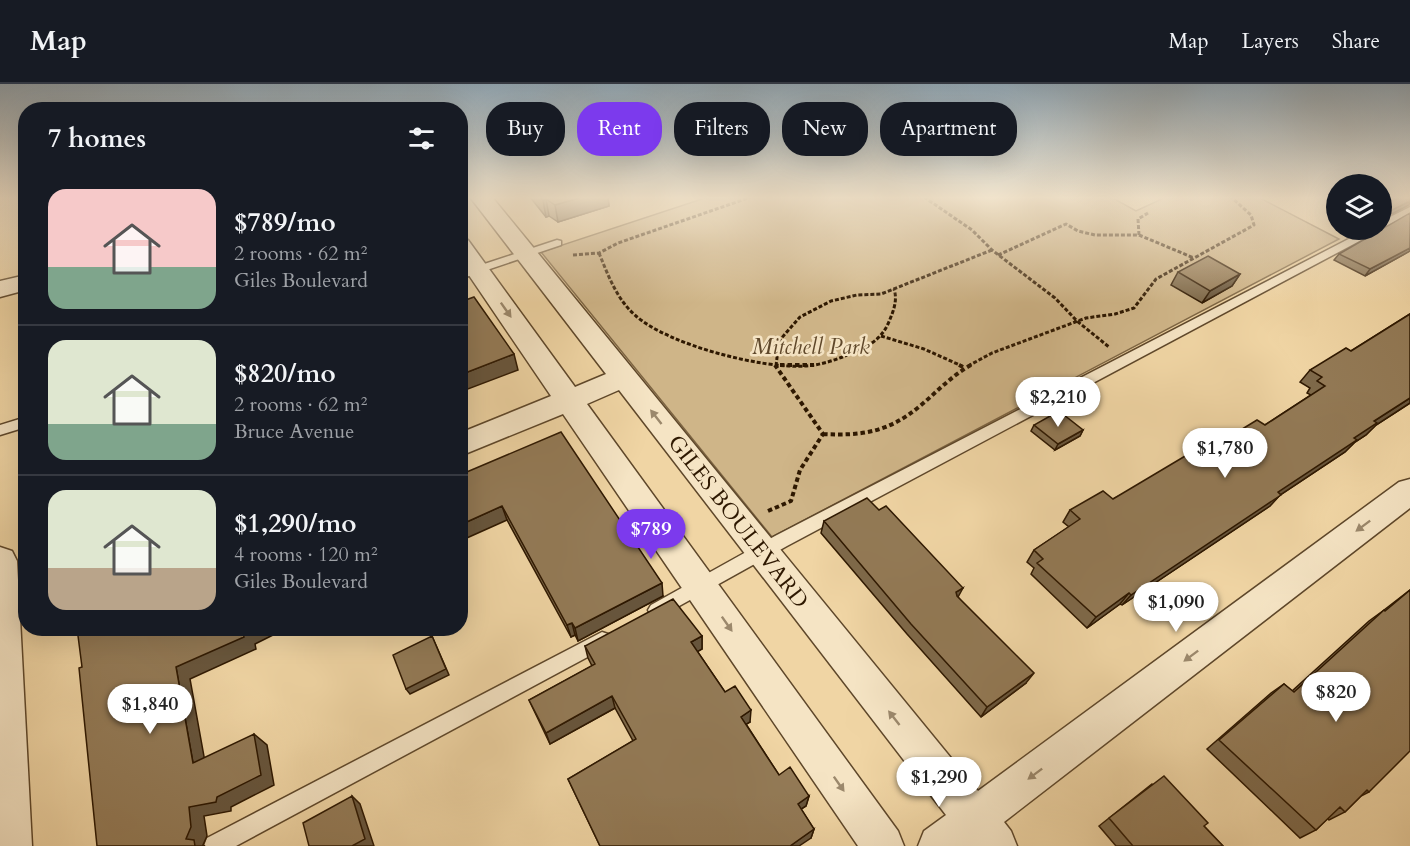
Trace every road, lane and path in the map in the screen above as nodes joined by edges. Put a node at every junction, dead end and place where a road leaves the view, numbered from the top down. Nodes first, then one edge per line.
1 (509, 233) edge
2 (648, 233) edge
3 (975, 233) edge
4 (1047, 233) edge
5 (1085, 233) edge
6 (1243, 233) edge
7 (1139, 235) joint
8 (1355, 240) edge
9 (557, 243) dead end
10 (992, 250) junction
11 (599, 253) junction
12 (526, 254) junction
13 (569, 255) dead end
14 (998, 255) junction
15 (1194, 258) junction
16 (468, 264) edge
17 (468, 267) edge
18 (18, 284) edge
19 (0, 289) edge
20 (894, 289) junction
21 (1077, 321) junction
22 (881, 336) junction
23 (1125, 360) junction
24 (775, 365) junction
25 (965, 368) junction
26 (625, 378) junction
27 (570, 400) junction
28 (18, 424) edge
29 (0, 430) edge
30 (823, 434) junction
31 (468, 442) edge
32 (1410, 491) edge
33 (759, 514) dead end
34 (763, 551) junction
35 (0, 561) edge
36 (701, 586) junction
37 (645, 617) edge
38 (9, 630) edge
39 (613, 633) edge
40 (986, 832) edge
41 (11, 846) edge
42 (215, 846) edge
43 (883, 846) edge
44 (939, 846) edge

1 - 12 street, GILES BOULEVARD
2 - 11 path
3 - 10 path
4 - 14 path
5 - 7 path
6 - 15 path
7 - 15 path
8 - 23 lane
9 - 12 lane
10 - 14 path
10 - 20 path
11 - 13 path
11 - 24 path
12 - 16 lane
12 - 26 street, GILES BOULEVARD
14 - 21 path
15 - 21 path
17 -> 27 street
18 - 19 street
20 - 22 path
20 - 24 path
21 - 23 path
21 - 25 path
22 - 24 path
22 - 25 path
23 - 34 lane
24 - 30 path
25 - 30 path
26 - 27 street
34 -> 26 street, GILES BOULEVARD
27 - 31 street
27 - 36 street
28 - 29 lane
30 - 33 path
32 -> 40 street
34 - 36 lane
40 -> 34 street, GILES BOULEVARD
35 - 38 street
36 - 37 lane
36 -> 43 street
38 - 41 street
39 - 42 lane
40 - 44 street

